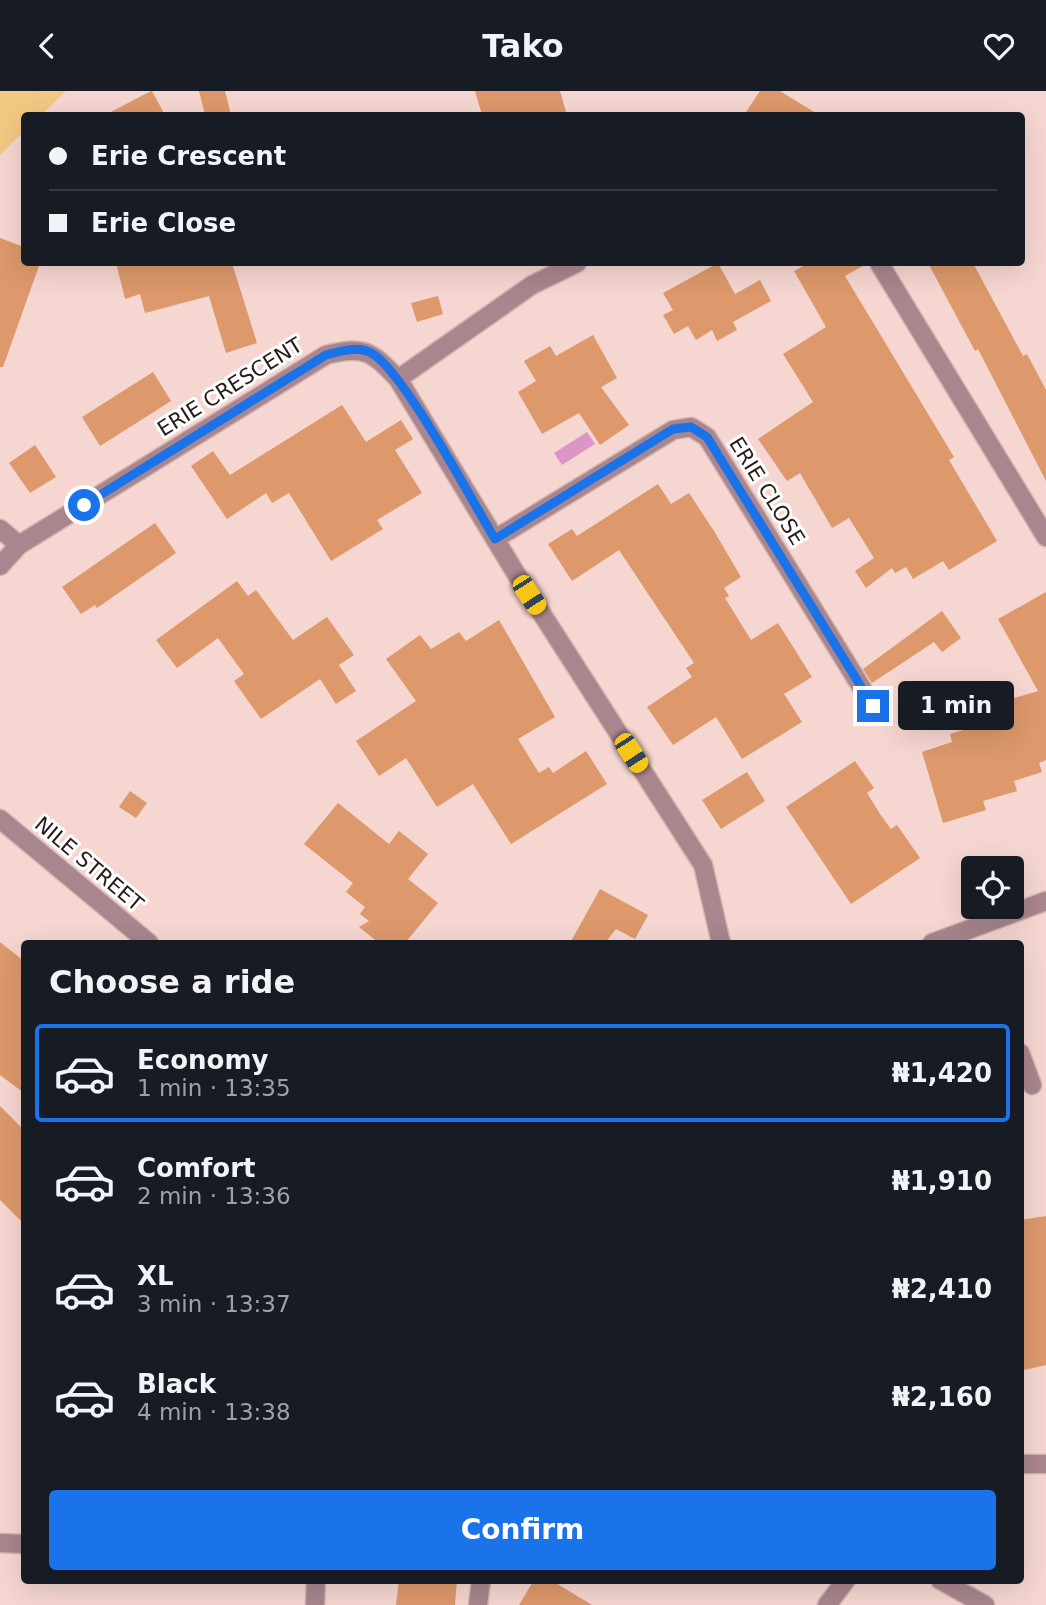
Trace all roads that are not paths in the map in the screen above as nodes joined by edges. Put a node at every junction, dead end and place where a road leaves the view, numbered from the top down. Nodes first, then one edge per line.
1 (571, 266) edge
2 (881, 266) edge
3 (398, 379) junction
4 (0, 529) edge
5 (1046, 537) edge
6 (495, 539) junction
7 (19, 545) junction
8 (0, 566) edge
9 (873, 706) dead end
10 (0, 820) edge
11 (1046, 901) edge
12 (977, 935) edge
13 (145, 940) edge
14 (720, 940) edge
15 (949, 940) edge
16 (1024, 1064) edge
17 (1032, 1085) dead end
18 (1024, 1464) edge
19 (1046, 1464) edge
20 (0, 1543) edge
21 (21, 1544) edge
22 (316, 1584) edge
23 (481, 1584) edge
24 (843, 1584) edge
25 (947, 1584) edge
26 (315, 1605) edge
27 (478, 1605) edge
28 (827, 1605) edge
29 (985, 1605) edge

1 - 3 street
2 - 5 street
3 - 6 street, ERIE CRESCENT
3 - 7 street, ERIE CRESCENT
4 - 7 street
6 - 9 street, ERIE CLOSE
6 - 14 street, ERIE CRESCENT
7 - 8 street, ERIE CRESCENT
10 - 13 street, NILE STREET
11 - 12 street
12 - 15 street
16 - 17 street
18 - 19 street
20 - 21 street
22 - 26 street
23 - 27 street
24 - 28 street
25 - 29 street

